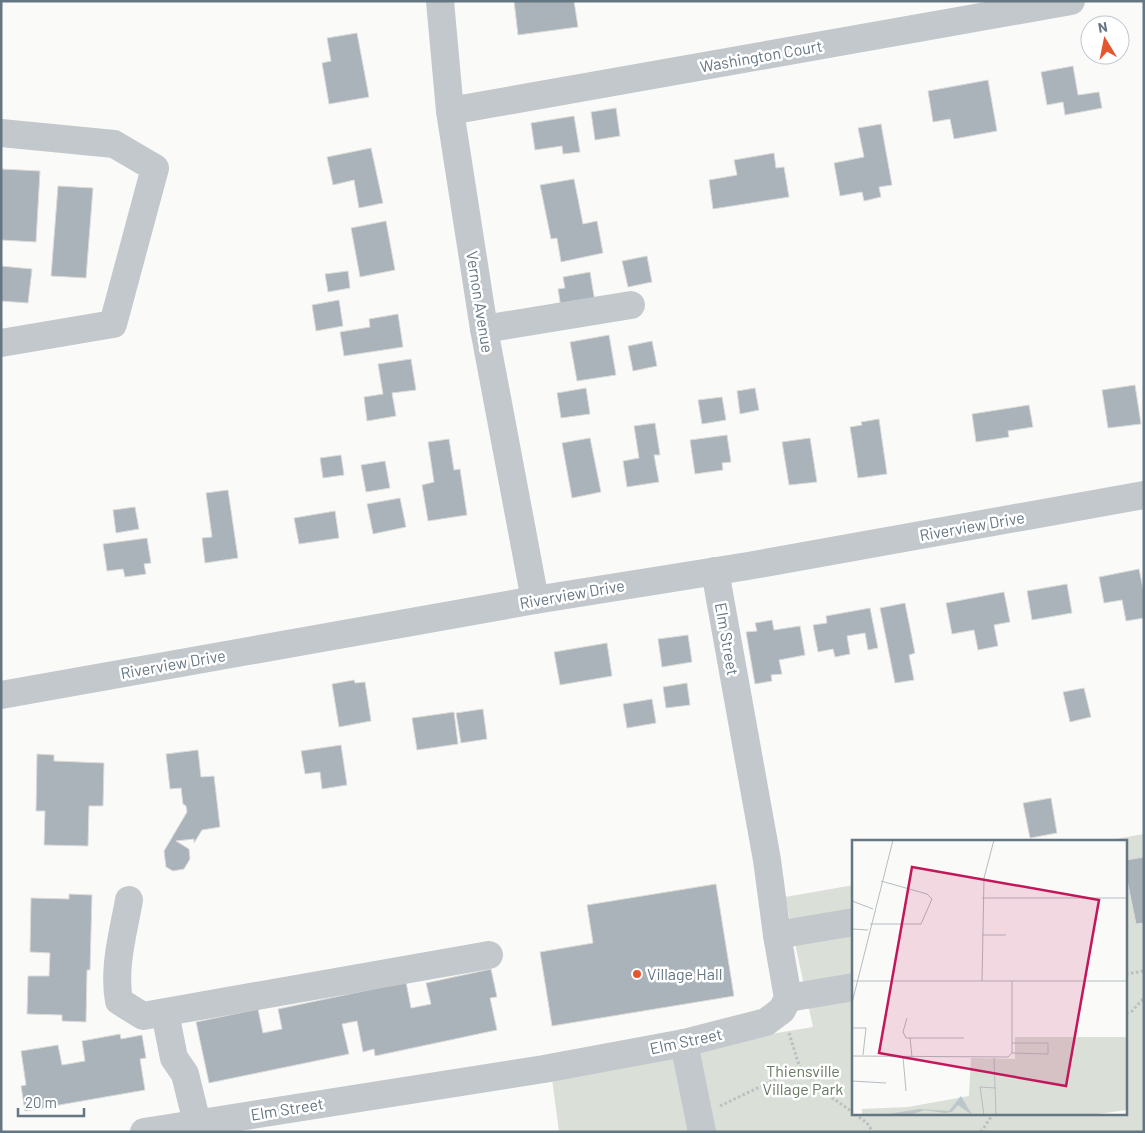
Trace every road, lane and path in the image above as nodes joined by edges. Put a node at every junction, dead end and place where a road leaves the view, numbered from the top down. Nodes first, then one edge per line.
1 (440, 1) edge
2 (1071, 1) edge
3 (450, 111) junction
4 (1, 133) edge
5 (631, 304) dead end
6 (484, 330) junction
7 (1, 344) edge
8 (1144, 495) edge
9 (715, 571) junction
10 (535, 600) junction
11 (1, 694) edge
12 (129, 900) dead end
13 (852, 922) edge
14 (777, 935) junction
15 (489, 956) dead end
16 (1144, 971) edge
17 (1128, 974) edge
18 (852, 987) edge
19 (1144, 998) edge
20 (785, 1004) junction
21 (1128, 1012) edge
22 (165, 1013) junction
23 (684, 1043) junction
24 (801, 1067) junction
25 (852, 1113) edge
26 (857, 1116) edge
27 (993, 1116) edge
28 (700, 1124) edge
29 (187, 1125) junction
30 (144, 1132) edge
31 (872, 1132) edge
32 (981, 1132) edge

1 - 3 street, Vernon Avenue
2 - 3 street, Washington Court
3 - 6 street, Vernon Avenue
4 - 7 street
5 - 6 street
6 - 10 street, Vernon Avenue
8 - 9 street, Riverview Drive
9 - 10 street, Riverview Drive
9 - 14 street, Elm Street
10 - 11 street, Riverview Drive
12 - 22 street
13 - 14 street
14 - 20 street, Elm Street
15 - 22 street
16 - 17 path
18 - 20 street
19 - 21 path
20 - 23 street, Elm Street
20 - 24 path
22 - 29 street
23 - 28 street
23 - 29 street, Elm Street
24 - 25 path
24 - 28 path
26 - 31 path
27 - 32 path
29 - 30 street, Elm Street

